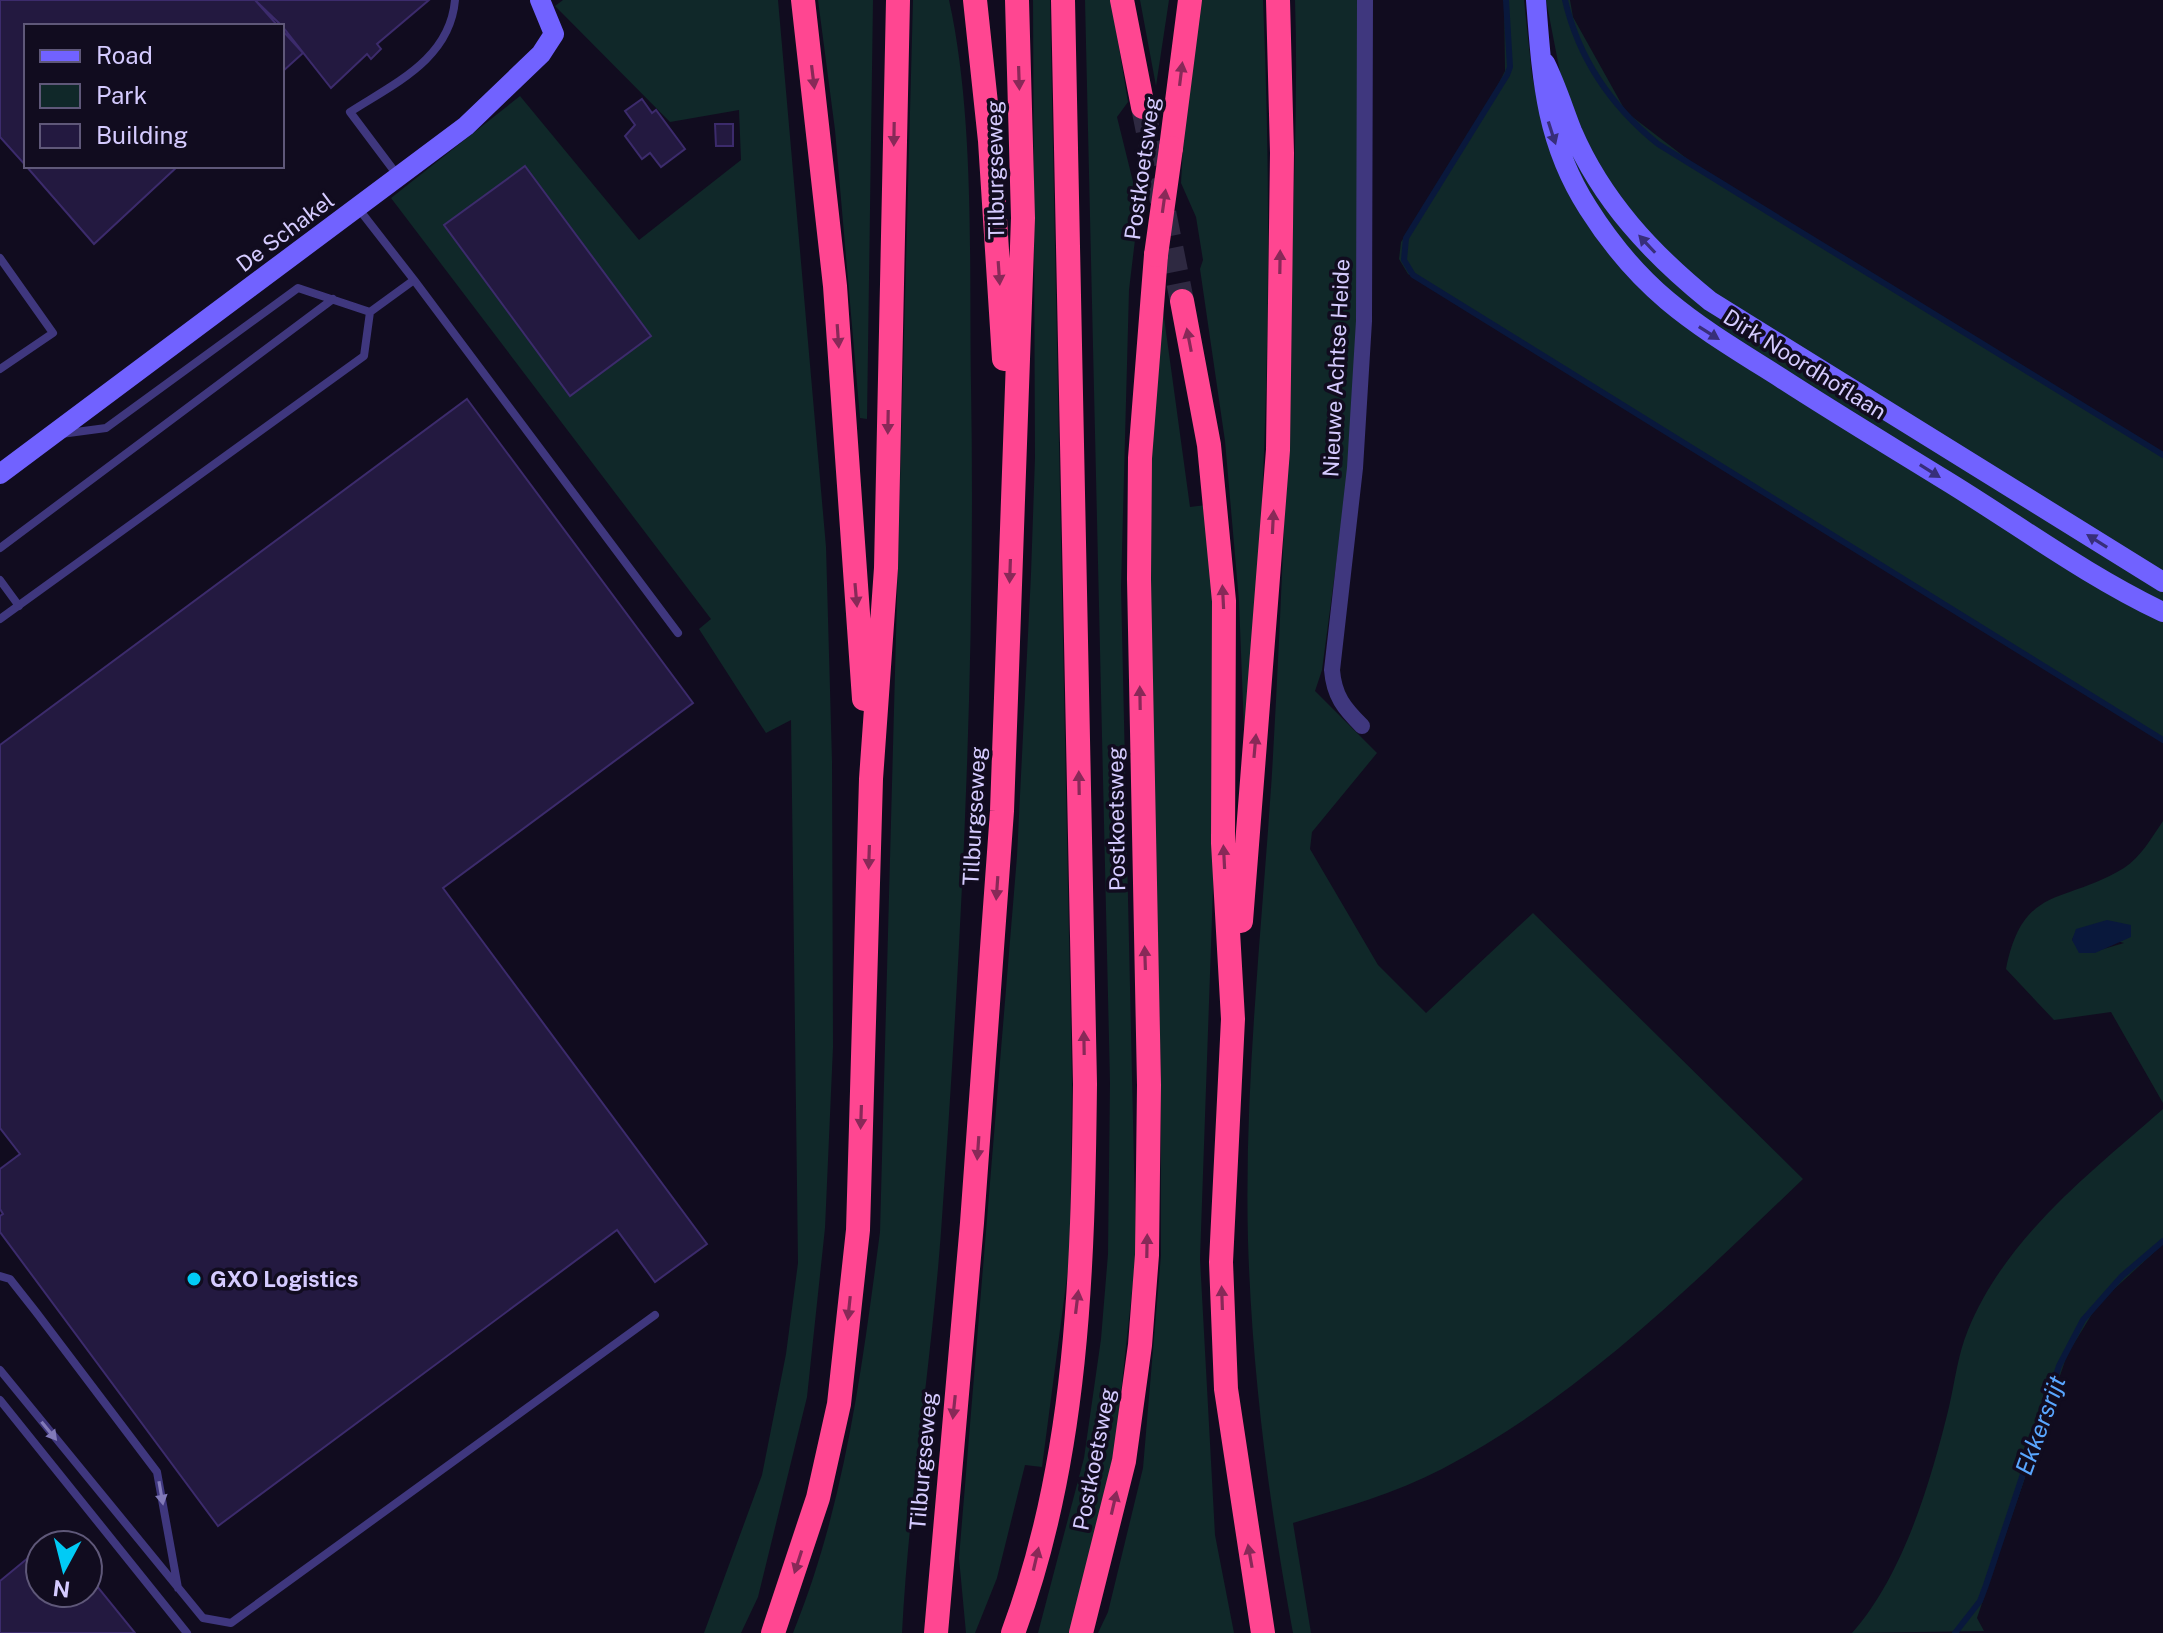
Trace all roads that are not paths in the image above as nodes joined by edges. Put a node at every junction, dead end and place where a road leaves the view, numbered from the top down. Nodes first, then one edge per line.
1 (455, 0) edge
2 (540, 0) edge
3 (803, 0) edge
4 (898, 0) edge
5 (975, 0) edge
6 (1017, 0) edge
7 (1063, 0) edge
8 (1122, 0) edge
9 (1190, 0) edge
10 (1278, 0) edge
11 (1365, 0) edge
12 (1536, 0) edge
13 (1542, 56) junction
14 (1143, 107) tunnel mouth
15 (398, 177) junction
16 (358, 207) junction
17 (0, 258) edge
18 (414, 280) junction
19 (333, 299) junction
20 (1182, 301) tunnel mouth
21 (370, 312) junction
22 (0, 369) edge
23 (53, 435) junction
24 (0, 474) edge
25 (1012, 493) junction
26 (0, 548) edge
27 (0, 580) edge
28 (2163, 582) edge
29 (19, 606) junction
30 (2163, 612) edge
31 (0, 619) edge
32 (678, 633) dead end
33 (1362, 726) dead end
34 (871, 779) junction
35 (1233, 1019) junction
36 (0, 1276) edge
37 (655, 1315) dead end
38 (0, 1370) edge
39 (0, 1400) edge
40 (117, 1518) junction
41 (104, 1529) junction
42 (178, 1588) junction
43 (187, 1633) edge
44 (773, 1633) edge
45 (936, 1633) edge
46 (1013, 1633) edge
47 (1081, 1633) edge
48 (1263, 1633) edge

1 - 15 lane
2 - 15 street, De Schakel
3 -> 34 highway
4 -> 34 highway
5 -> 25 highway
6 -> 25 highway, Tilburgseweg
46 -> 7 highway, Postkoetsweg
8 - 14 highway
47 -> 9 highway, Postkoetsweg, bridge
35 -> 10 highway
11 - 33 street, Nieuwe Achtse Heide
12 - 13 street, Dirk Noordhoflaan
28 -> 13 street, Dirk Noordhoflaan
13 -> 30 street, Dirk Noordhoflaan
15 - 16 street, De Schakel
16 - 18 lane
16 - 23 street, De Schakel
17 - 22 lane
18 - 21 lane
18 - 32 lane
19 - 21 lane
19 - 23 lane
19 - 26 lane
35 -> 20 highway
21 - 29 lane
23 - 24 street, De Schakel
25 -> 45 highway, Tilburgseweg
27 - 29 lane
29 - 31 lane
34 -> 44 highway
48 -> 35 highway
36 -> 42 lane
37 - 42 lane
38 -> 40 lane
39 - 41 lane
40 - 41 lane
40 - 42 lane
41 - 43 lane

